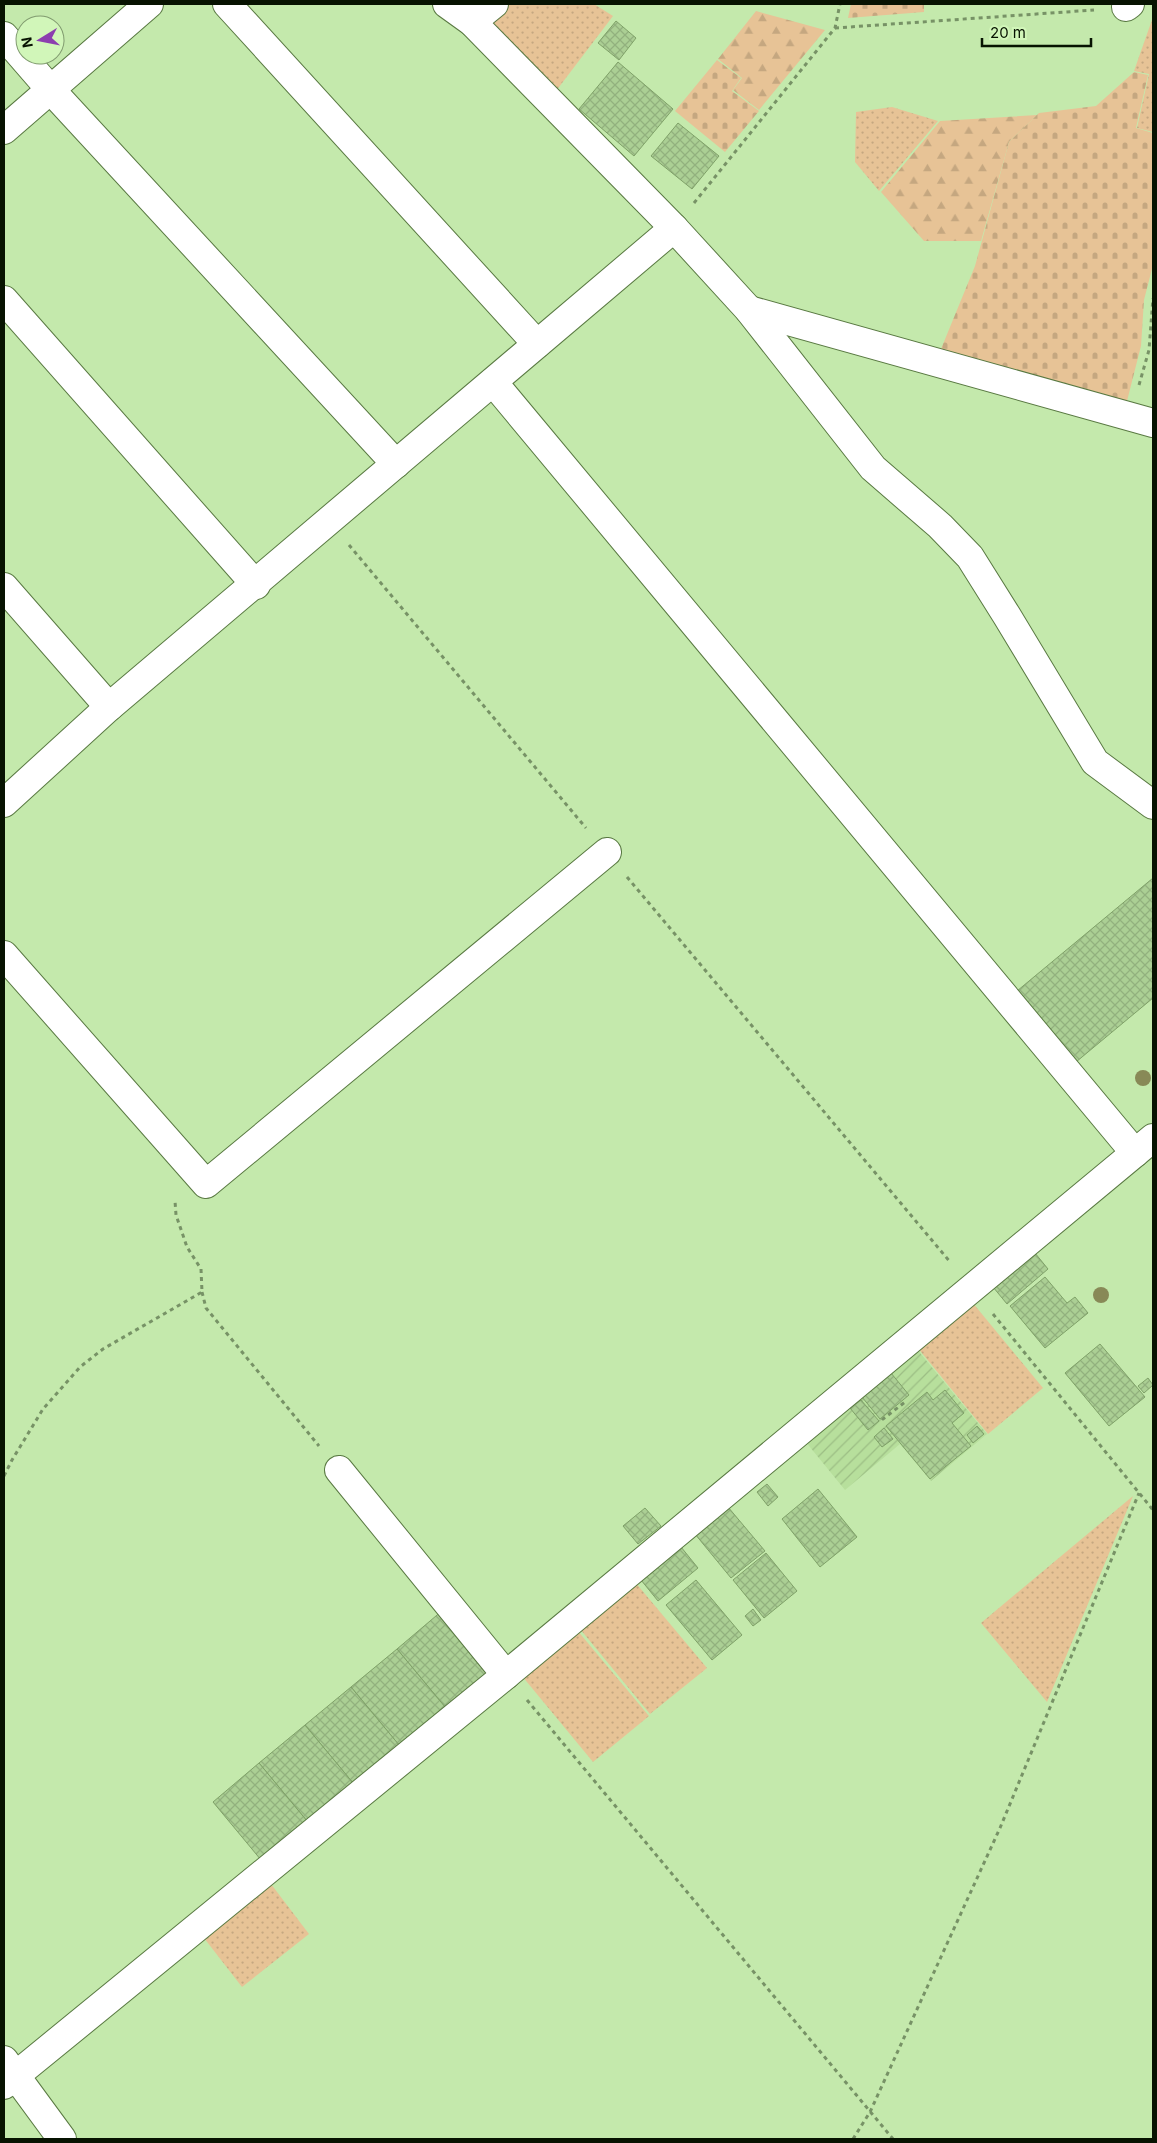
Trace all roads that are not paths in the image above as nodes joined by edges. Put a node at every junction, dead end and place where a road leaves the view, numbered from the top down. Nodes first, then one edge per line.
1 (149, 4) edge
2 (227, 4) edge
3 (447, 4) edge
4 (494, 4) edge
5 (472, 22) junction
6 (4, 36) edge
7 (50, 89) junction
8 (4, 130) edge
9 (674, 228) junction
10 (4, 300) edge
11 (749, 310) junction
12 (537, 344) junction
13 (493, 382) junction
14 (1142, 420) edge
15 (396, 464) junction
16 (256, 584) junction
17 (4, 587) edge
18 (109, 707) junction
19 (4, 803) edge
20 (1153, 805) edge
21 (607, 852) road end
22 (4, 955) edge
23 (1144, 1146) edge
24 (339, 1470) road end
25 (506, 1675) junction
26 (8, 2073) edge
27 (62, 2139) edge

1 - 7 street
2 - 12 street
3 - 5 street
4 - 5 street
5 - 9 street
6 - 7 street
7 - 8 street
7 - 15 street
9 - 11 street
9 - 12 street
10 - 16 street
11 - 14 street
11 - 20 street
12 - 13 street
13 - 15 street
13 - 23 street
15 - 16 street
16 - 18 street
17 - 18 street
18 - 19 street
21 - 22 street
23 - 25 street
24 - 25 street
25 - 26 street
26 - 27 street

